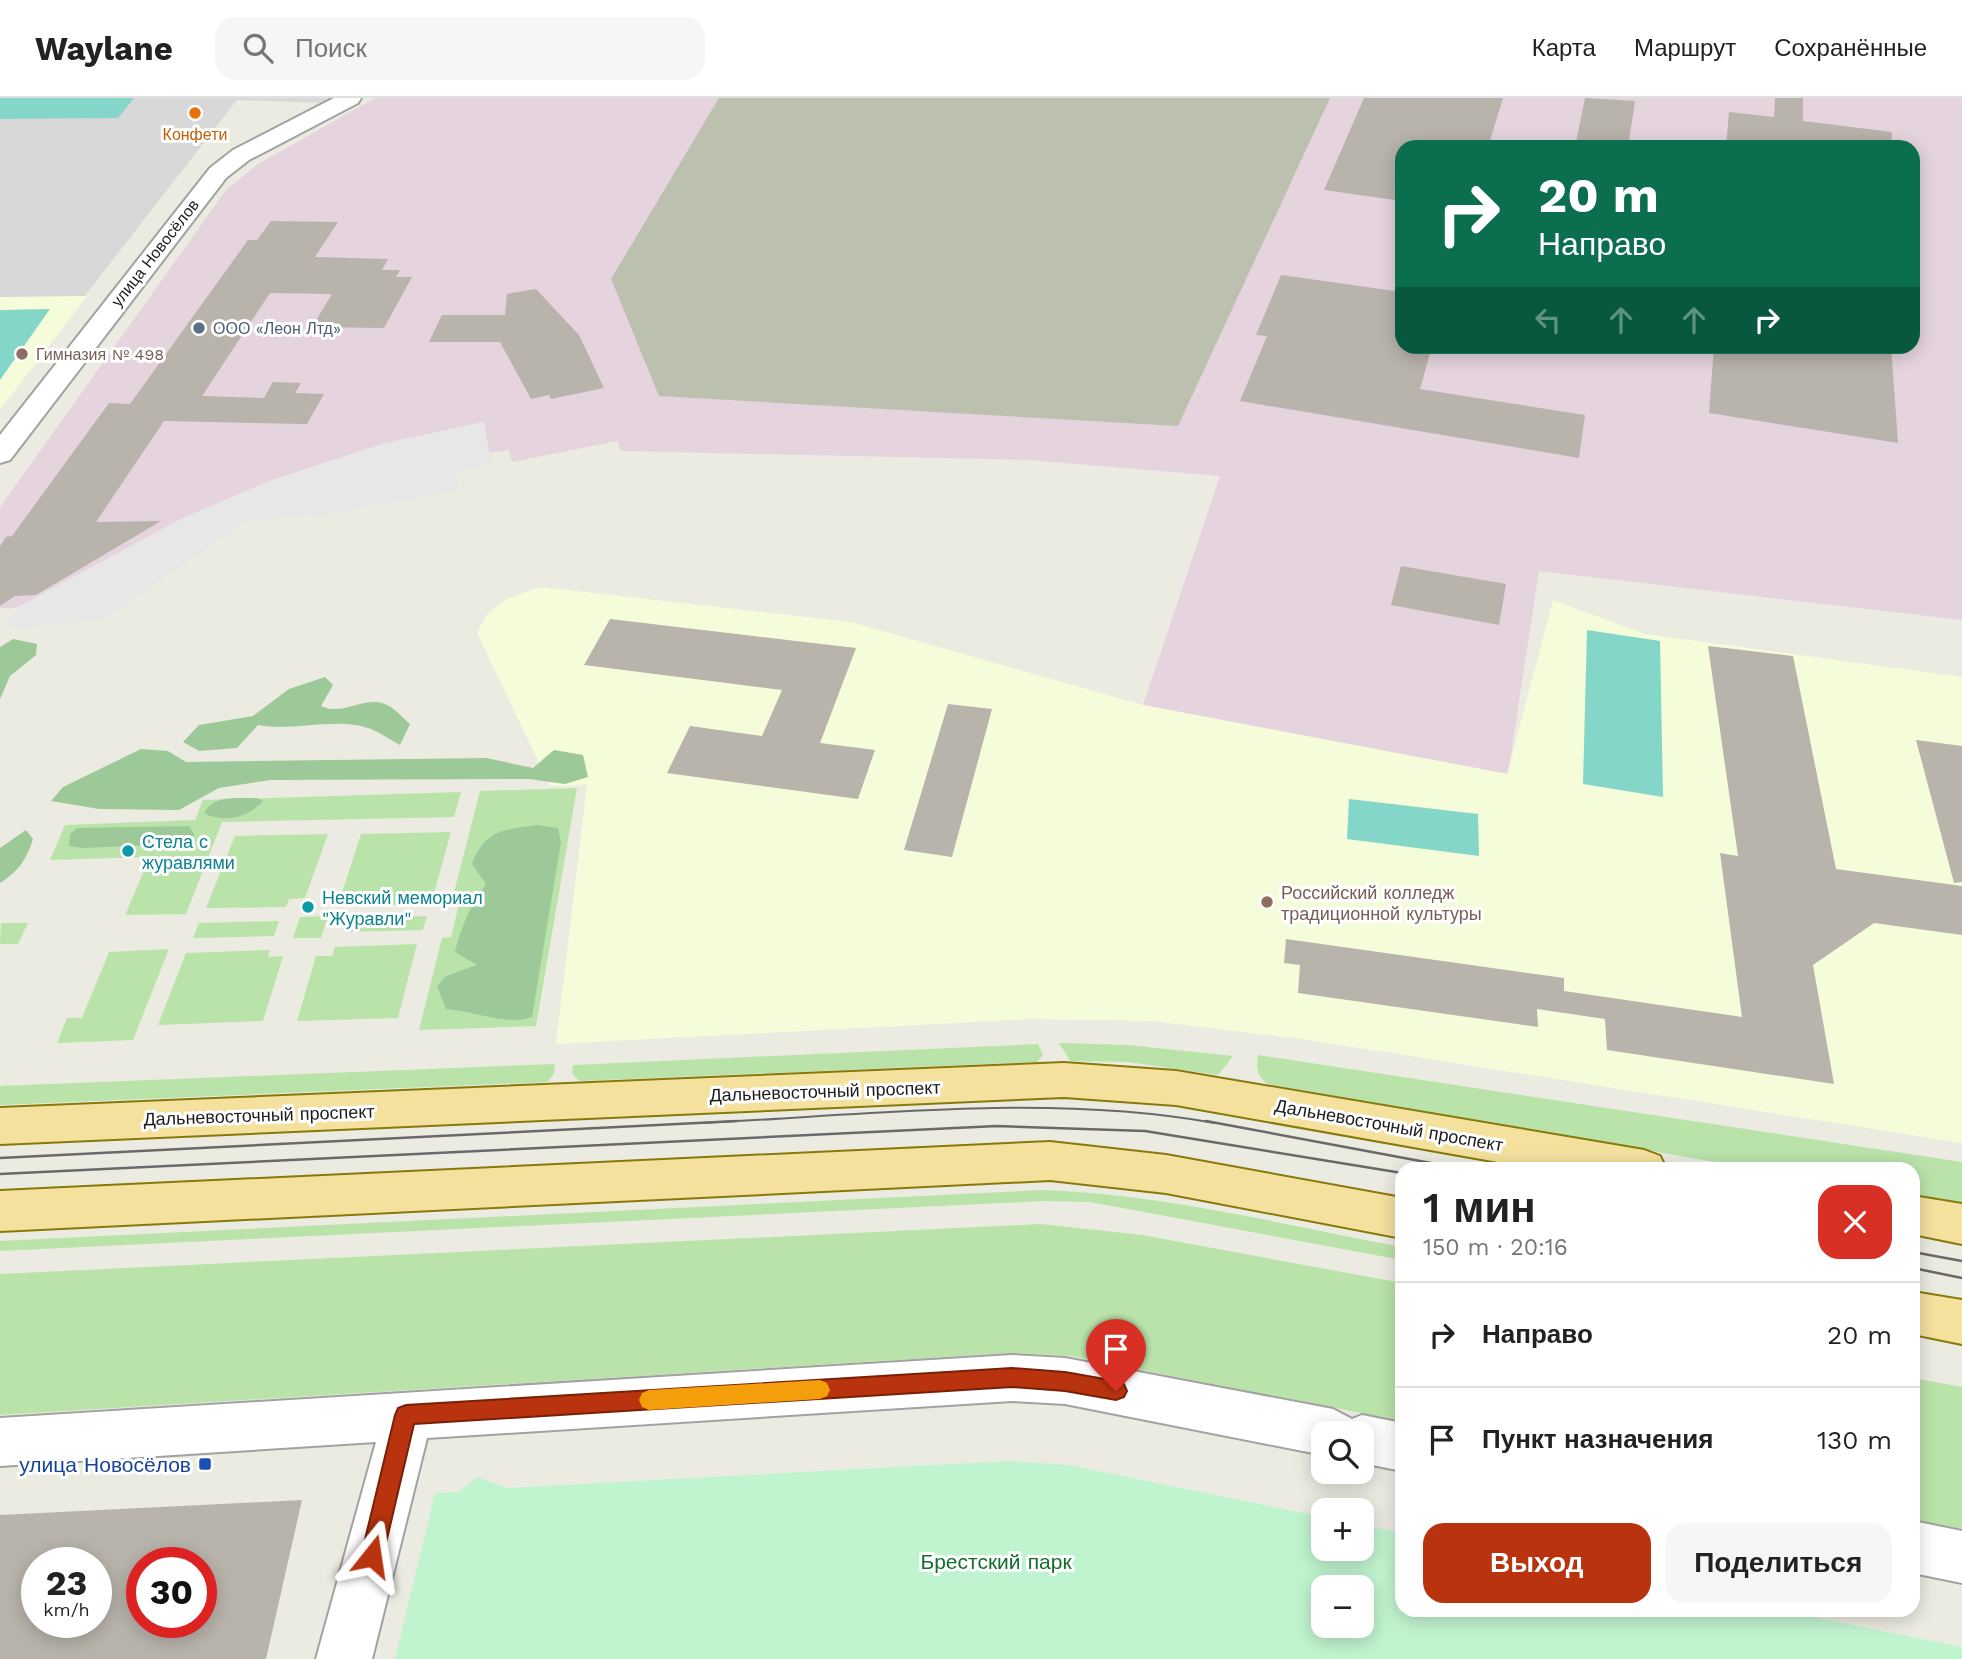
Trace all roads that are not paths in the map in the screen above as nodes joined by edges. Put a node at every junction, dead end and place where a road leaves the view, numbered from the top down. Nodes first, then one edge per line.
1 (350, 98) edge
2 (0, 454) edge
3 (0, 1126) edge
4 (1604, 1162) edge
5 (0, 1211) edge
6 (1395, 1217) edge
7 (1920, 1217) edge
8 (1962, 1224) edge
9 (1920, 1314) edge
10 (1962, 1322) edge
11 (406, 1415) junction
12 (1311, 1429) edge
13 (1374, 1441) edge
14 (0, 1442) edge
15 (1395, 1446) edge
16 (1920, 1549) edge
17 (1962, 1557) edge
18 (344, 1659) edge

1 - 2 street, улица Новосёлов
3 - 4 main road, Дальневосточный проспект
5 - 6 main road
7 - 8 main road
9 - 10 main road
11 - 12 street
11 - 14 street
11 - 18 street
13 - 15 street
16 - 17 street

